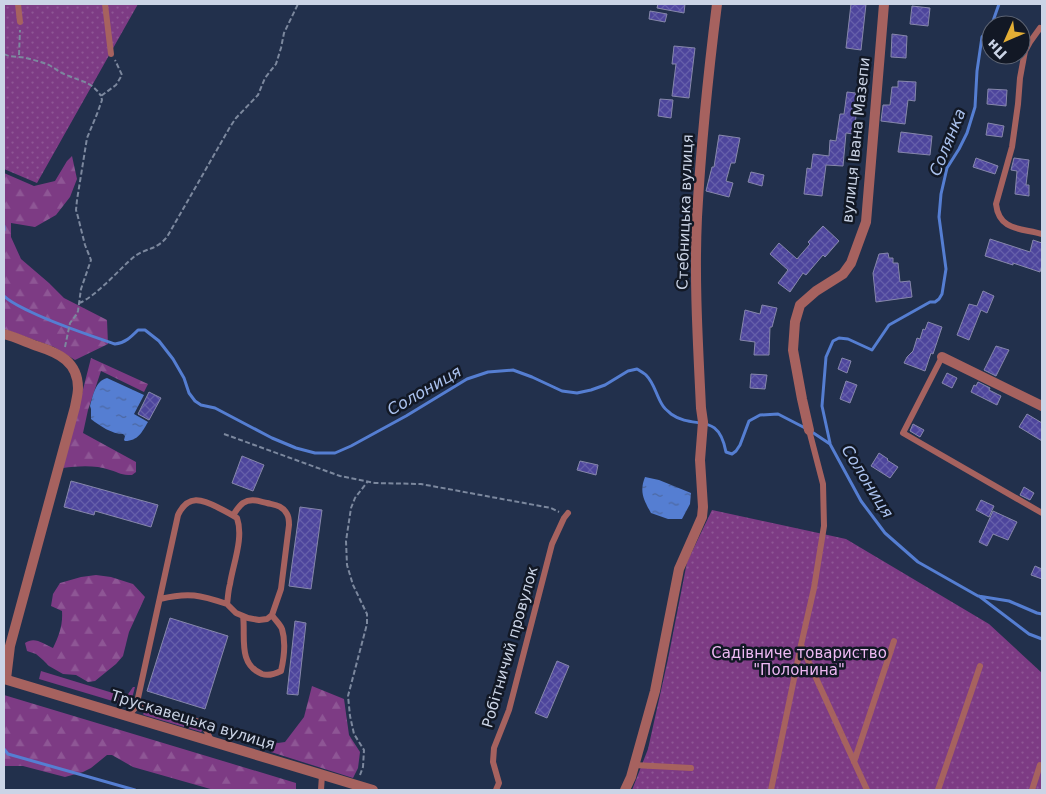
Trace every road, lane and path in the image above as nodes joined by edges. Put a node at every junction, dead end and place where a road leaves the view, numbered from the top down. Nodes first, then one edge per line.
1 (18, 4) edge
2 (105, 4) edge
3 (298, 4) edge
4 (717, 4) edge
5 (884, 4) edge
6 (20, 22) joint
7 (1040, 28) dead end
8 (4, 54) edge
9 (111, 54) joint
10 (19, 56) junction
11 (101, 96) junction
12 (1042, 234) edge
13 (78, 303) junction
14 (4, 334) edge
15 (67, 335) dead end
16 (942, 357) joint
17 (1042, 406) edge
18 (809, 430) joint
19 (224, 434) dead end
20 (368, 481) junction
21 (1042, 513) edge
22 (233, 515) junction
23 (566, 516) joint
24 (160, 599) junction
25 (227, 604) junction
26 (272, 615) junction
27 (243, 616) junction
28 (894, 641) dead end
29 (7, 644) edge
30 (801, 644) junction
31 (980, 666) dead end
32 (5, 679) edge
33 (136, 708) junction
34 (128, 716) junction
35 (212, 742) junction
36 (854, 762) junction
37 (634, 765) junction
38 (1040, 765) dead end
39 (691, 768) dead end
40 (322, 775) junction
41 (356, 785) junction
42 (321, 790) edge
43 (373, 790) edge
44 (496, 790) edge
45 (625, 790) edge
46 (771, 790) edge
47 (868, 790) edge
48 (938, 790) edge
49 (1032, 790) edge

1 - 6 lane
2 - 9 lane
3 - 13 path
4 - 37 street, Стебницька вулиця
5 - 18 street, вулиця Івана Мазепи
6 - 10 path
7 - 12 lane
8 - 10 path
9 - 11 path
10 - 11 path
11 - 13 path
13 - 15 path
14 - 29 street
16 - 17 street
16 - 21 lane
18 - 30 lane
19 - 20 path
20 - 23 path
20 - 41 path
22 - 24 lane
22 - 25 lane
22 - 26 lane
23 - 44 lane, Робітничий провулок
24 - 25 lane
24 - 33 lane
25 - 27 lane
26 - 27 lane
26 - 27 lane
28 - 36 lane
29 - 32 street
30 - 36 lane
30 - 46 lane
31 - 48 lane
32 - 34 street, Трускавецька вулиця
33 - 34 lane
33 - 35 lane
34 - 35 street, Трускавецька вулиця
35 - 40 street, Трускавецька вулиця
36 - 47 lane
37 - 39 lane
37 - 45 street, Стебницька вулиця
38 - 49 lane
40 - 41 street, Трускавецька вулиця
40 - 42 lane
41 - 43 street, Трускавецька вулиця

